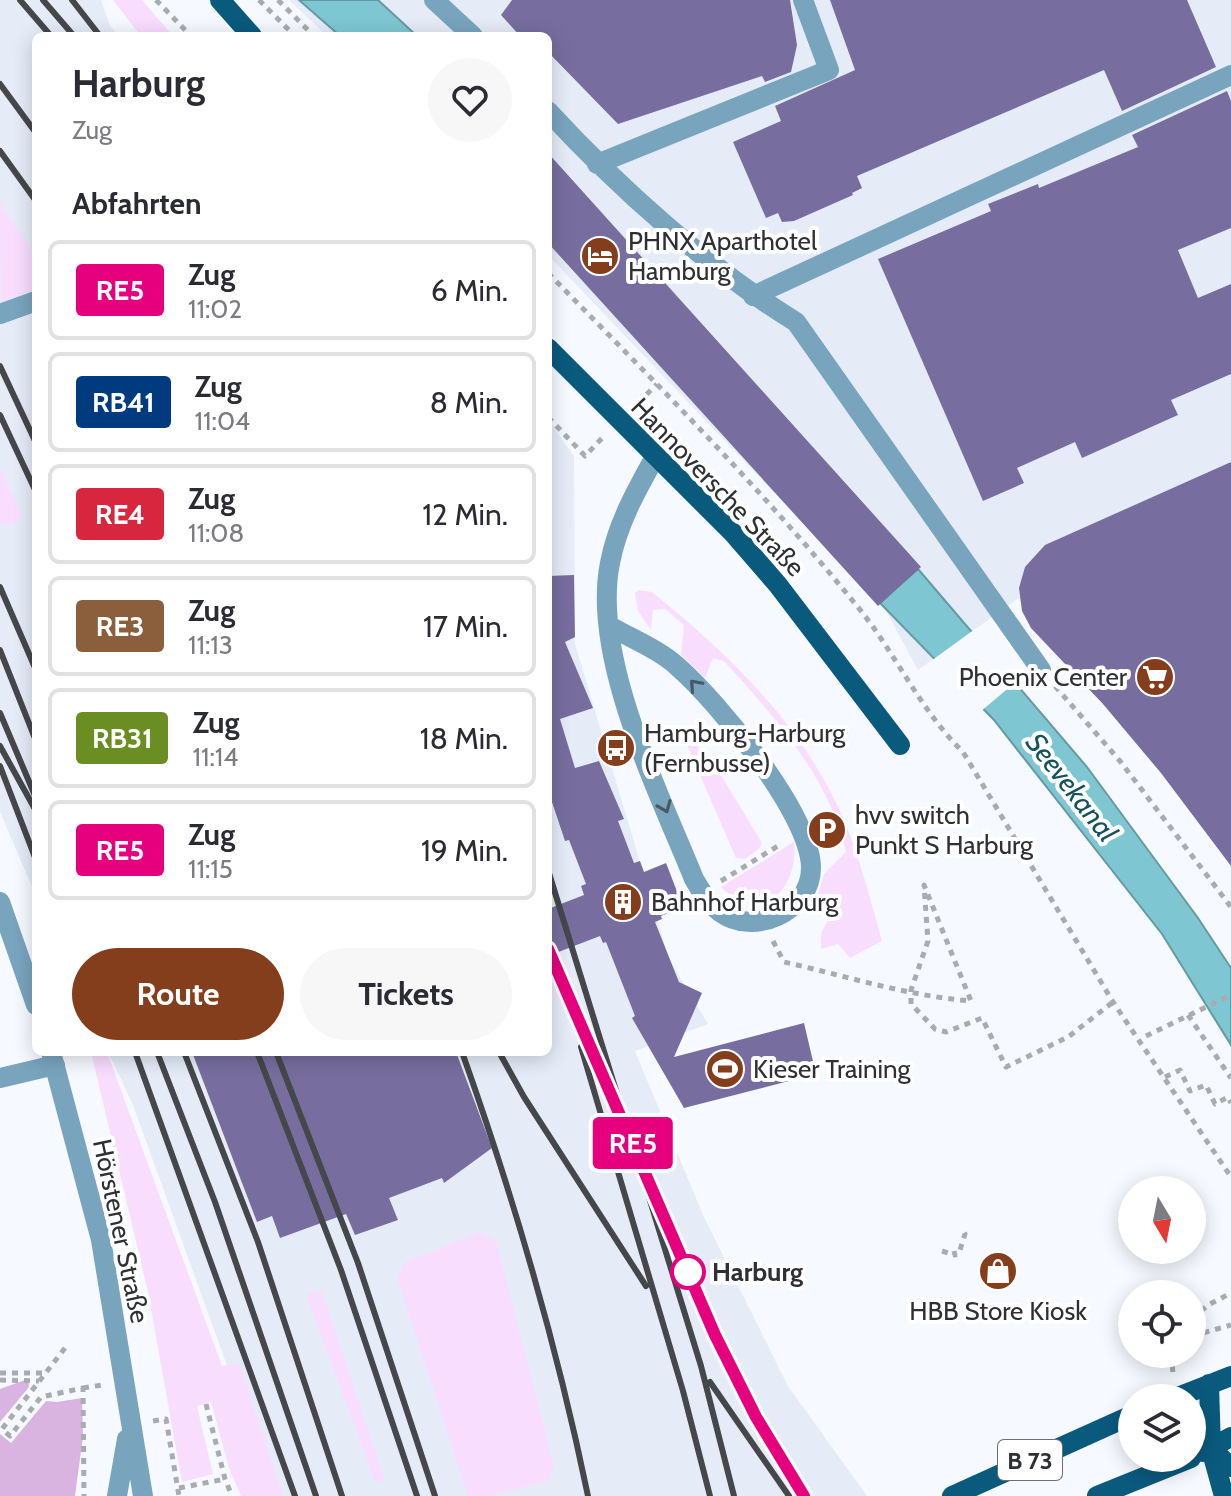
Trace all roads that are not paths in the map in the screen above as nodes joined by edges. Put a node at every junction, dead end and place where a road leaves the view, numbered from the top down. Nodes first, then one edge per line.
1 (220, 0) edge
2 (434, 0) edge
3 (803, 0) edge
4 (248, 32) edge
5 (469, 32) edge
6 (1231, 75) edge
7 (552, 115) edge
8 (597, 164) junction
9 (753, 296) junction
10 (32, 302) edge
11 (0, 314) edge
12 (552, 352) edge
13 (655, 457) junction
14 (610, 626) junction
15 (1041, 670) road end
16 (900, 745) dead end
17 (0, 902) edge
18 (32, 994) edge
19 (53, 1058) edge
20 (0, 1078) edge
21 (1231, 1376) edge
22 (1209, 1384) junction
23 (1206, 1385) edge
24 (1206, 1403) edge
25 (1118, 1421) edge
26 (129, 1423) junction
27 (1107, 1425) junction
28 (1118, 1426) edge
29 (1231, 1437) edge
30 (1206, 1451) edge
31 (1206, 1458) edge
32 (1231, 1467) edge
33 (1206, 1468) edge
34 (1156, 1472) edge
35 (117, 1496) edge
36 (143, 1496) edge
37 (952, 1496) edge
38 (1097, 1496) edge
39 (1224, 1496) edge

1 - 4 main road
2 - 5 street
3 - 8 street
6 - 9 street
7 - 8 street
8 - 9 street
9 - 15 street
10 - 11 street
12 - 13 main road, Hannoversche Straße
13 - 14 street
13 - 16 main road, Hannoversche Straße
14 -> 14 street
17 - 18 street
19 - 20 street
19 - 26 street, Hörstener Straße
21 - 22 main road
22 - 23 main road
22 - 24 main road
25 - 27 main road
26 - 35 street, Hörstener Straße
26 - 36 street, Hörstener Straße
27 - 28 main road, B 73
27 - 37 main road, B 73
29 - 30 main road
31 - 32 main road
33 - 39 main road
34 - 38 main road

